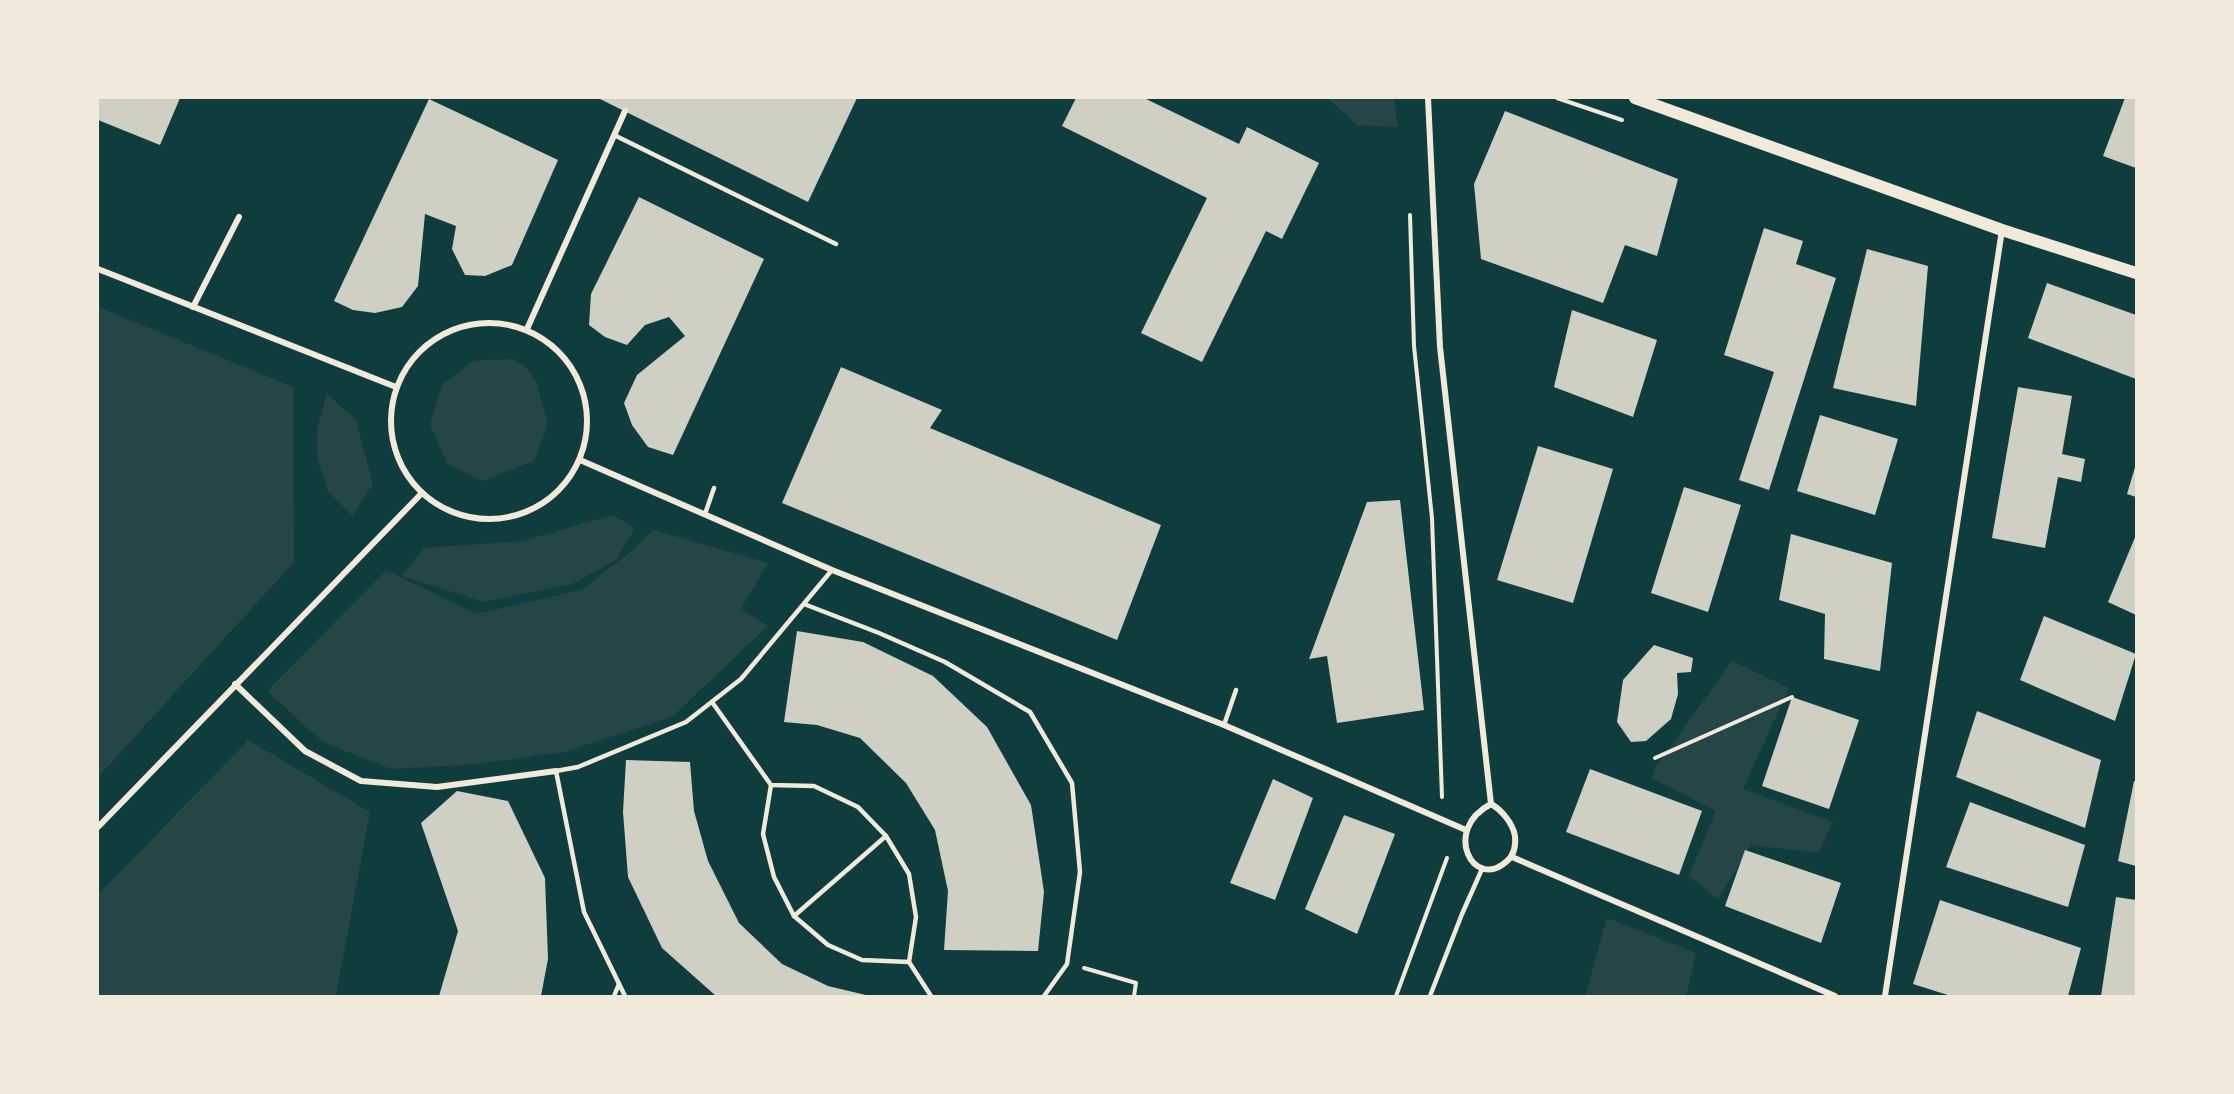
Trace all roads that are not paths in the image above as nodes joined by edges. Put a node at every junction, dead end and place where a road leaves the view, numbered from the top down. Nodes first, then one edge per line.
1 (1428, 98) edge
2 (1635, 98) edge
3 (625, 111) dead end
4 (614, 135) junction
5 (239, 218) dead end
6 (2002, 230) junction
7 (836, 244) dead end
8 (98, 269) edge
9 (2136, 273) edge
10 (193, 307) junction
11 (527, 329) junction
12 (396, 387) junction
13 (580, 460) junction
14 (714, 488) dead end
15 (422, 493) junction
16 (705, 514) junction
17 (832, 570) junction
18 (804, 603) junction
19 (235, 684) junction
20 (1236, 690) dead end
21 (712, 702) junction
22 (1224, 725) junction
23 (556, 771) junction
24 (771, 785) junction
25 (1491, 804) junction
26 (98, 827) edge
27 (1466, 831) junction
28 (886, 836) junction
29 (1512, 857) junction
30 (1482, 869) junction
31 (794, 916) junction
32 (909, 962) junction
33 (619, 984) junction
34 (614, 996) edge
35 (625, 996) edge
36 (931, 996) edge
37 (1044, 996) edge
38 (1430, 996) edge
39 (1834, 996) edge
40 (1885, 996) edge

1 - 25 street
2 - 6 main road
3 - 4 street
4 - 7 lane
4 - 11 street
5 - 10 street
6 - 9 main road
6 - 40 street
8 - 10 street
10 - 12 street
11 - 12 street
11 - 13 street
12 - 15 street
13 - 15 street
13 - 16 street
14 - 16 lane
15 - 19 street
16 - 17 street
17 - 18 lane
17 - 22 street
18 - 21 lane
18 - 37 lane
19 - 23 street
19 - 26 street
20 - 22 lane
21 - 23 lane
21 - 24 lane
22 - 27 street
23 - 33 lane
24 - 28 lane
24 - 31 lane
25 - 27 street
25 - 29 street
27 - 30 street
28 - 31 lane
28 - 32 lane
29 - 30 street
29 - 39 street
30 - 38 lane
31 - 32 lane
32 - 36 lane
33 - 34 lane
33 - 35 lane

